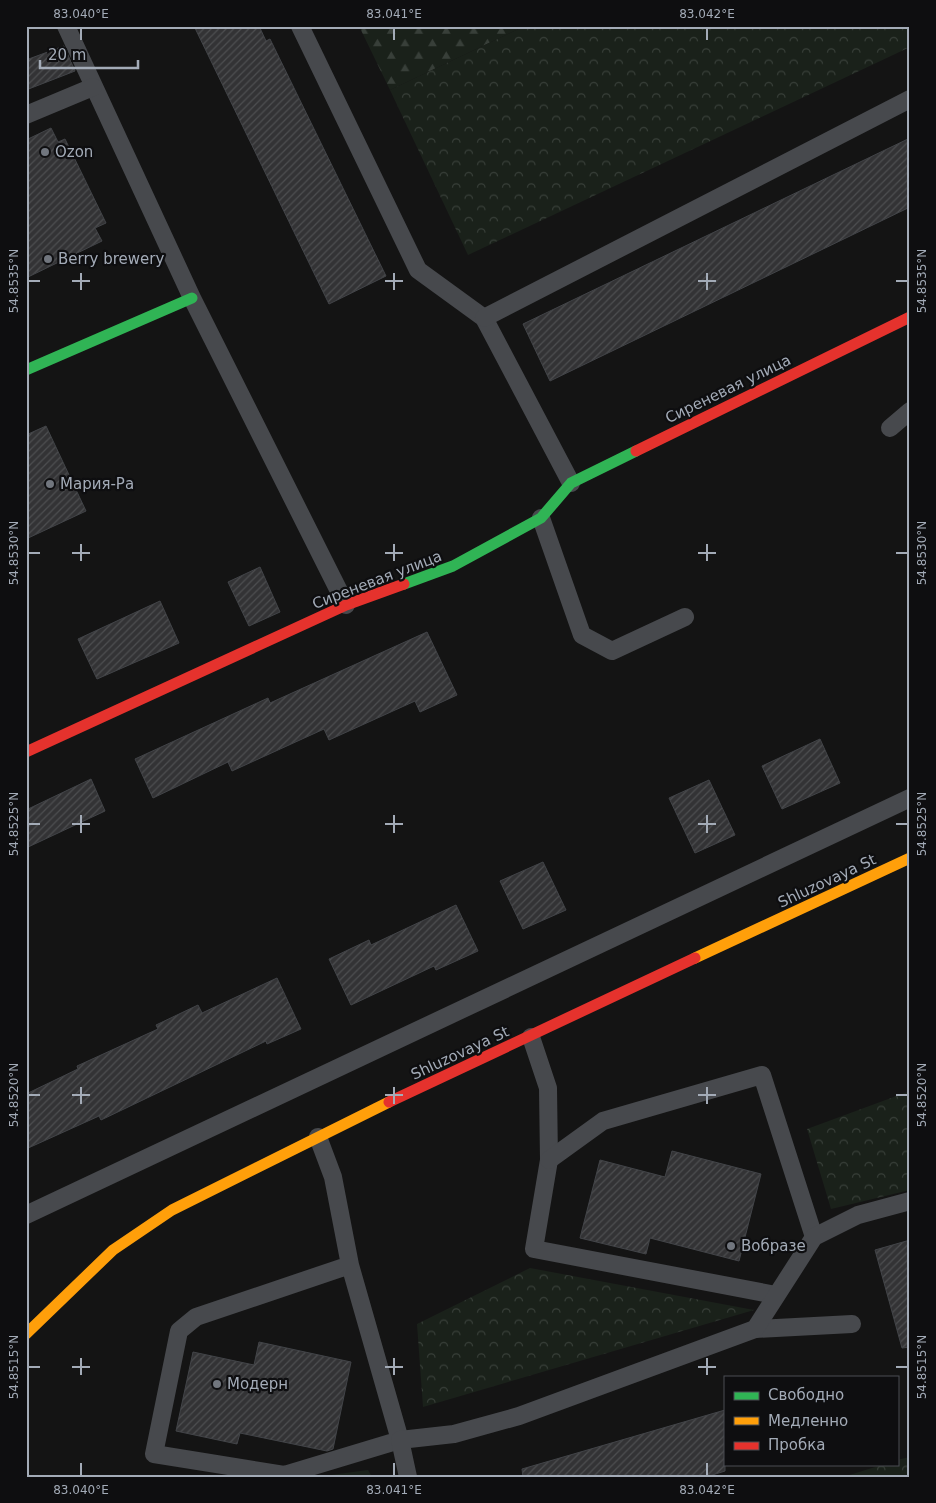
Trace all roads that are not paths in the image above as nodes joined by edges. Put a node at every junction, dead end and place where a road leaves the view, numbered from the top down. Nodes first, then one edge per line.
1 (66, 26) edge
2 (300, 26) edge
3 (93, 86) junction
4 (910, 99) edge
5 (26, 116) edge
6 (192, 298) junction
7 (910, 317) edge
8 (484, 318) junction
9 (26, 370) edge
10 (910, 411) edge
11 (890, 428) dead end
12 (571, 483) junction
13 (541, 518) junction
14 (346, 605) junction
15 (685, 617) dead end
16 (26, 752) edge
17 (910, 798) edge
18 (910, 858) edge
19 (531, 1037) junction
20 (318, 1137) junction
21 (549, 1160) junction
22 (910, 1201) edge
23 (26, 1215) edge
24 (814, 1237) junction
25 (350, 1264) junction
26 (776, 1296) junction
27 (852, 1324) dead end
28 (755, 1329) junction
29 (26, 1334) edge
30 (400, 1440) junction
31 (408, 1477) edge

1 - 3 lane
2 - 8 lane
3 - 5 lane
3 - 6 lane
4 - 8 lane
6 - 9 street
6 - 14 lane
7 - 12 street, Сиреневая улица
8 - 12 lane
10 - 11 lane
12 - 13 street, Сиреневая улица
13 - 14 street, Сиреневая улица
13 - 15 lane
14 - 16 street, Сиреневая улица
17 - 23 lane
18 - 19 street, Shluzovaya St
19 - 20 street, Shluzovaya St
19 - 21 lane
20 - 25 lane
20 - 29 street, Shluzovaya St
21 - 24 lane
21 - 26 lane
22 - 24 lane
24 - 26 lane
25 - 30 lane
25 - 30 lane
26 - 28 lane
27 - 28 lane
28 - 30 lane
30 - 31 lane

